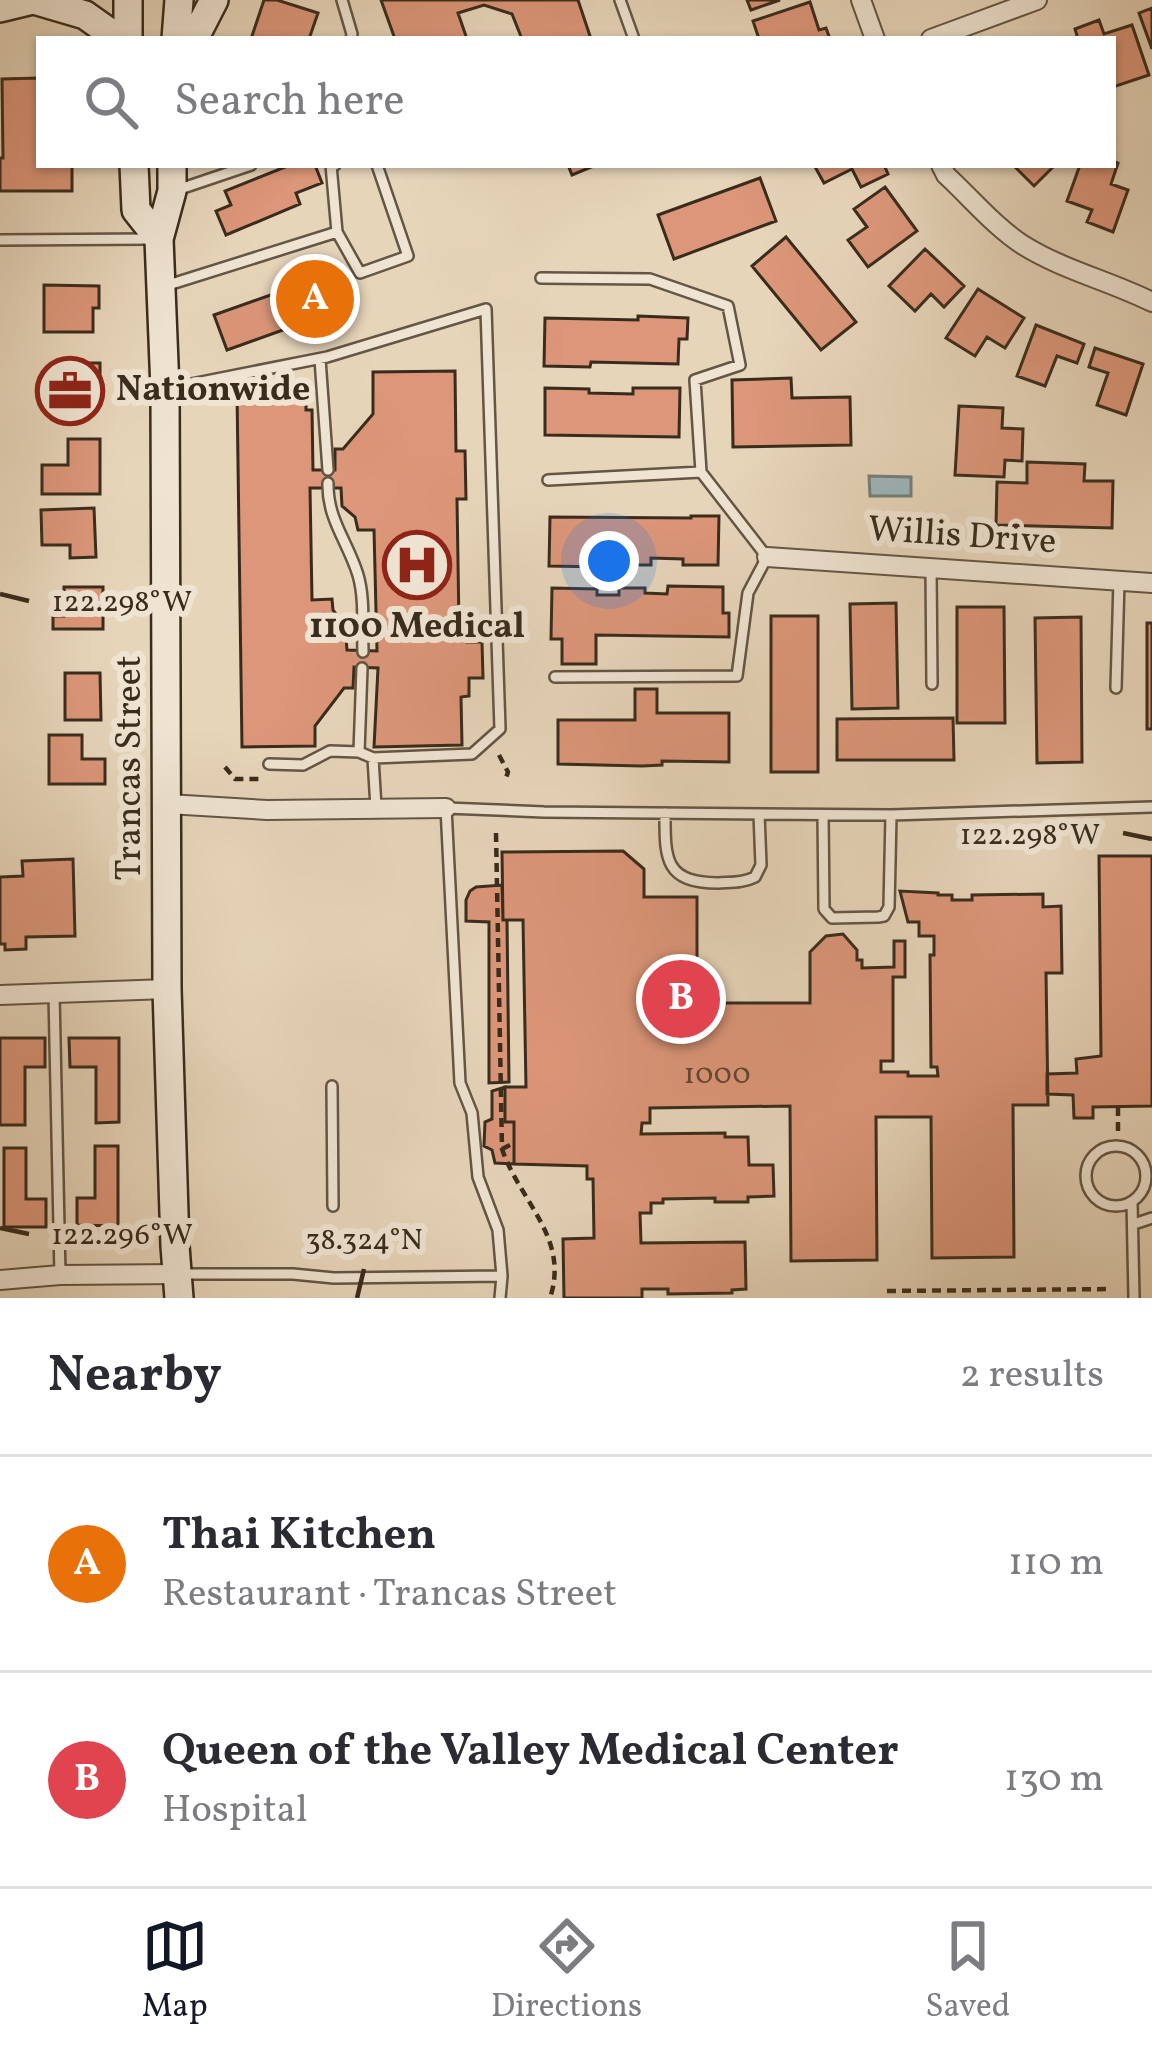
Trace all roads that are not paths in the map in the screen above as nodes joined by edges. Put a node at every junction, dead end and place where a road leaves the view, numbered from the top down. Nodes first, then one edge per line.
1 (34, 0) edge
2 (128, 0) edge
3 (178, 0) edge
4 (214, 0) edge
5 (342, 0) edge
6 (620, 0) edge
7 (861, 0) edge
8 (1037, 0) edge
9 (0, 8) edge
10 (114, 36) edge
11 (128, 36) edge
12 (176, 36) edge
13 (196, 36) edge
14 (352, 36) edge
15 (633, 36) edge
16 (874, 36) edge
17 (939, 36) edge
18 (134, 168) edge
19 (233, 168) edge
20 (332, 168) edge
21 (378, 168) edge
22 (942, 168) edge
23 (172, 178) edge
24 (337, 232) junction
25 (159, 238) junction
26 (0, 240) edge
27 (541, 278) dead end
28 (160, 288) junction
29 (1152, 302) edge
30 (320, 359) junction
31 (165, 389) junction
32 (328, 470) dead end
33 (701, 472) junction
34 (548, 480) dead end
35 (328, 483) dead end
36 (767, 557) junction
37 (931, 568) junction
38 (1119, 581) junction
39 (1152, 584) edge
40 (363, 652) dead end
41 (362, 668) dead end
42 (555, 676) dead end
43 (932, 684) dead end
44 (1116, 688) dead end
45 (358, 752) junction
46 (373, 758) junction
47 (269, 764) dead end
48 (167, 803) junction
49 (1152, 807) edge
50 (376, 808) junction
51 (446, 808) junction
52 (665, 813) junction
53 (759, 814) junction
54 (824, 815) junction
55 (891, 815) junction
56 (167, 989) junction
57 (54, 994) junction
58 (0, 995) edge
59 (332, 1086) dead end
60 (1132, 1202) junction
61 (333, 1206) dead end
62 (1152, 1218) edge
63 (1134, 1224) junction
64 (61, 1275) junction
65 (502, 1276) junction
66 (0, 1280) edge
67 (179, 1286) edge
68 (500, 1298) edge
69 (1134, 1298) edge

1 - 9 main road
1 - 10 main road
2 - 11 main road
3 - 12 main road
4 - 13 main road
5 - 14 lane
6 - 15 lane
7 - 16 street
8 - 17 street
18 - 25 main road, Trancas Street
19 - 23 lane
20 - 24 lane
21 - 24 lane
22 - 29 street
23 - 25 main road, Trancas Street
24 - 28 lane
25 - 26 lane
25 - 28 main road, Trancas Street
27 - 33 lane
28 - 31 main road, Trancas Street
30 - 31 lane
30 - 32 lane
30 - 46 lane
31 - 48 main road, Trancas Street
33 - 34 lane
33 - 36 lane
35 - 40 lane
36 - 37 street, Willis Drive
36 - 42 lane
37 - 38 street, Willis Drive
37 - 43 lane
38 - 39 street, Willis Drive
38 - 44 lane
41 - 45 lane
45 - 46 lane
45 - 47 lane
46 - 50 lane
48 - 50 street
48 - 56 main road, Trancas Street
49 - 55 lane
50 - 51 street
51 - 52 lane
51 - 65 lane
52 - 53 lane
52 - 53 lane
53 - 54 lane
54 - 55 lane
54 - 55 lane
56 - 57 street
56 - 67 main road, Trancas Street
57 - 58 street
57 - 64 lane
59 - 61 lane
60 - 60 lane
60 - 63 lane
62 - 63 lane
63 - 69 lane
64 - 66 street
64 - 67 street
65 - 67 lane
65 - 68 lane

